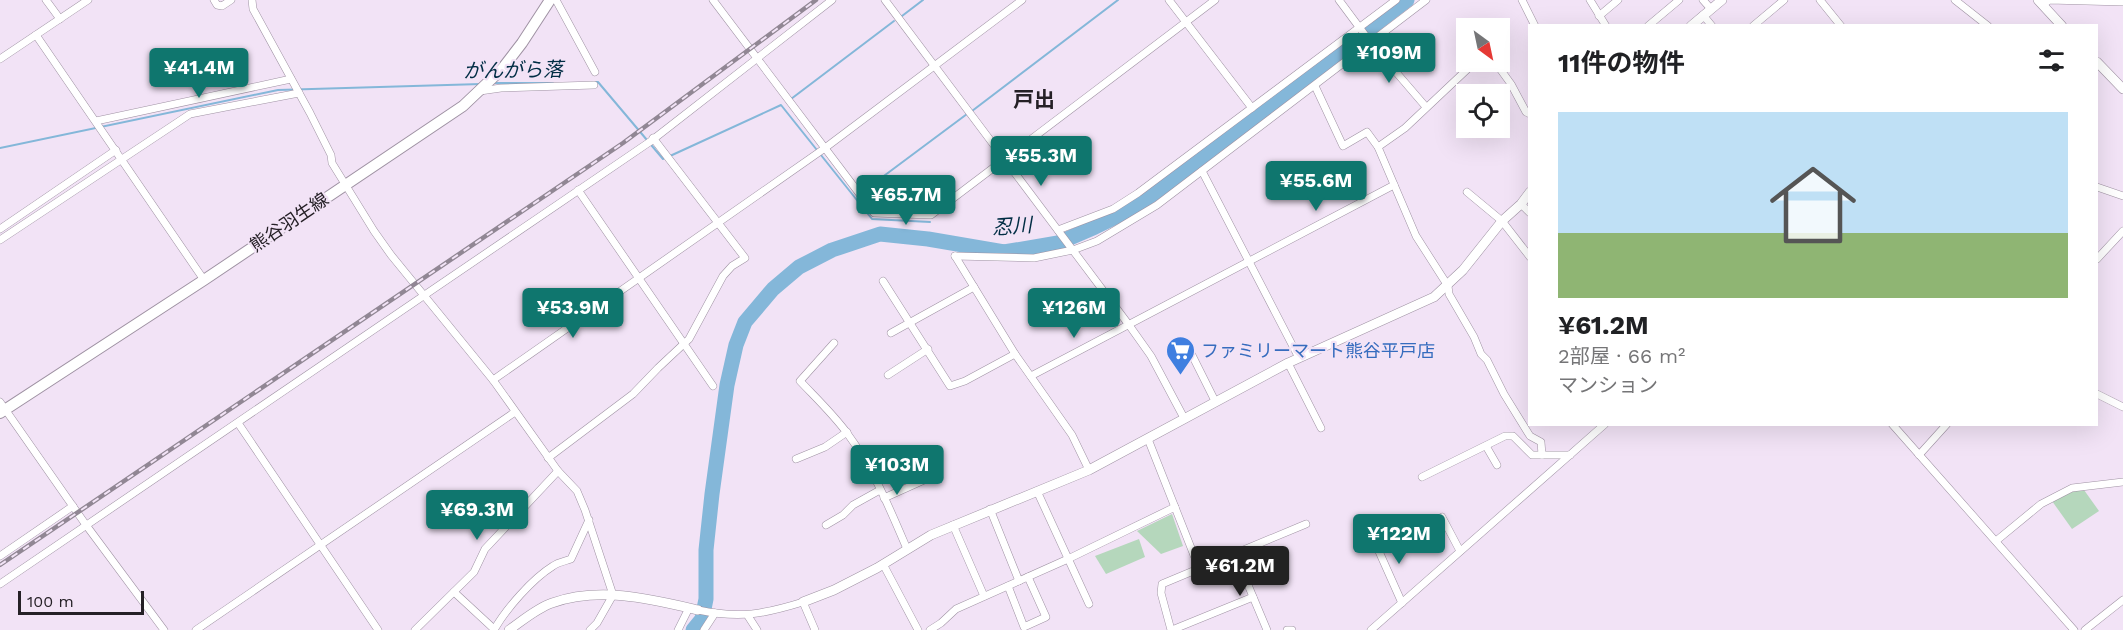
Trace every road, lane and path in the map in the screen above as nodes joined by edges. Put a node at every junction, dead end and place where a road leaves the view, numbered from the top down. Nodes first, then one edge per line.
1 (46, 0) edge
2 (88, 0) edge
3 (214, 0) edge
4 (231, 0) edge
5 (252, 0) edge
6 (550, 0) edge
7 (556, 0) edge
8 (713, 0) edge
9 (832, 0) edge
10 (885, 0) edge
11 (1022, 0) edge
12 (1169, 0) edge
13 (1215, 0) edge
14 (1339, 0) edge
15 (1396, 0) edge
16 (1426, 0) edge
17 (1522, 0) edge
18 (1590, 0) edge
19 (1618, 0) edge
20 (1679, 0) edge
21 (1703, 0) edge
22 (1722, 0) edge
23 (1784, 0) edge
24 (1820, 0) edge
25 (1955, 0) edge
26 (2094, 0) edge
27 (2123, 2) edge
28 (2041, 3) edge
29 (1707, 12) junction
30 (1599, 16) junction
31 (60, 19) junction
32 (1186, 22) junction
33 (1534, 24) edge
34 (1605, 24) edge
35 (1650, 24) edge
36 (1693, 24) edge
37 (1711, 24) edge
38 (1755, 24) edge
39 (1838, 24) edge
40 (1985, 24) edge
41 (2060, 24) edge
42 (1360, 27) junction
43 (36, 35) junction
44 (1370, 41) junction
45 (756, 57) junction
46 (0, 59) edge
47 (2098, 63) edge
48 (934, 66) junction
49 (595, 72) dead end
50 (1464, 72) edge
51 (1502, 72) edge
52 (293, 82) junction
53 (594, 85) dead end
54 (1315, 86) junction
55 (481, 89) junction
56 (2123, 89) edge
57 (299, 93) junction
58 (187, 102) junction
59 (1426, 107) junction
60 (1252, 108) junction
61 (190, 113) junction
62 (1528, 113) edge
63 (96, 122) junction
64 (650, 141) junction
65 (1378, 147) junction
66 (824, 149) junction
67 (116, 150) junction
68 (121, 158) junction
69 (1004, 159) junction
70 (1202, 171) junction
71 (346, 184) junction
72 (1394, 184) junction
73 (2098, 188) edge
74 (578, 190) junction
75 (1467, 192) dead end
76 (1528, 195) edge
77 (2123, 196) edge
78 (1521, 204) junction
79 (1528, 211) edge
80 (1502, 221) junction
81 (718, 223) junction
82 (0, 229) edge
83 (2123, 231) edge
84 (1060, 232) junction
85 (0, 240) edge
86 (1072, 249) junction
87 (1528, 254) edge
88 (2098, 257) edge
89 (1250, 260) junction
90 (638, 277) junction
91 (204, 280) junction
92 (883, 281) dead end
93 (1448, 286) junction
94 (974, 287) junction
95 (425, 294) junction
96 (910, 322) junction
97 (1129, 325) junction
98 (891, 333) dead end
99 (834, 343) dead end
100 (684, 344) junction
101 (928, 349) junction
102 (1015, 354) junction
103 (1192, 355) dead end
104 (1299, 358) junction
105 (1287, 363) junction
106 (888, 375) dead end
107 (1031, 376) junction
108 (493, 380) junction
109 (713, 386) dead end
110 (2098, 394) edge
111 (1215, 401) junction
112 (2123, 407) edge
113 (2, 408) edge
114 (515, 412) junction
115 (1184, 418) junction
116 (238, 423) junction
117 (1603, 426) edge
118 (1894, 426) edge
119 (1945, 426) edge
120 (1321, 428) dead end
121 (847, 432) junction
122 (1148, 439) junction
123 (1486, 446) junction
124 (1542, 454) junction
125 (1570, 455) junction
126 (1919, 455) junction
127 (548, 458) junction
128 (796, 459) dead end
129 (1497, 465) dead end
130 (1089, 470) junction
131 (558, 471) junction
132 (1422, 477) dead end
133 (924, 480) dead end
134 (2123, 482) edge
135 (880, 490) junction
136 (1037, 491) junction
137 (884, 498) junction
138 (73, 506) junction
139 (1175, 507) junction
140 (990, 509) junction
141 (1442, 517) dead end
142 (589, 520) junction
143 (1306, 524) dead end
144 (86, 525) junction
145 (826, 525) dead end
146 (953, 525) junction
147 (1373, 538) dead end
148 (1996, 541) junction
149 (321, 544) junction
150 (907, 549) junction
151 (1460, 551) junction
152 (1235, 554) junction
153 (0, 556) edge
154 (1068, 559) junction
155 (883, 564) junction
156 (1199, 568) junction
157 (1028, 577) junction
158 (1019, 581) junction
159 (0, 584) edge
160 (1008, 586) junction
161 (454, 592) junction
162 (613, 595) junction
163 (984, 596) junction
164 (1253, 597) junction
165 (2123, 600) edge
166 (803, 602) junction
167 (1402, 603) junction
168 (1089, 604) dead end
169 (694, 609) junction
170 (712, 613) junction
171 (748, 616) junction
172 (1192, 627) edge
173 (494, 629) edge
174 (164, 630) edge
175 (196, 630) edge
176 (378, 630) edge
177 (415, 630) edge
178 (509, 630) edge
179 (591, 630) edge
180 (678, 630) edge
181 (704, 630) edge
182 (757, 630) edge
183 (815, 630) edge
184 (918, 630) edge
185 (930, 630) edge
186 (1172, 630) edge
187 (1267, 630) edge
188 (1287, 630) edge
189 (1292, 630) edge
190 (1371, 630) edge
191 (2073, 630) edge
192 (2085, 630) edge

1 - 31 street
2 - 31 street
3 - 4 street
5 - 52 street
6 - 55 main road, 熊谷羽生線
7 - 49 street
8 - 45 street
9 - 45 street
10 - 48 street
11 - 48 street
12 - 32 street
13 - 32 street
14 - 42 street
15 - 42 street
16 - 44 street
17 - 33 street
18 - 30 street
19 - 30 street
20 - 35 street
21 - 29 street
22 - 29 street
23 - 38 street
24 - 39 street
25 - 40 street
26 - 27 street
26 - 28 street
28 - 41 street
29 - 36 street
29 - 37 street
30 - 34 street
31 - 43 street
32 - 60 street
32 - 69 street
42 - 44 street
42 - 60 street
43 - 46 street
43 - 63 street
44 - 54 street
44 - 59 street
45 - 64 street
45 - 66 street
47 - 56 street
48 - 66 street
48 - 69 street
50 - 59 street
51 - 62 street
52 - 57 street
52 - 58 street
53 - 55 street
54 - 65 street
54 - 70 street
55 - 71 main road, 熊谷羽生線
57 - 61 street
57 - 71 street
58 - 61 street
58 - 63 street
59 - 65 street
60 - 84 street
61 - 68 street
63 - 67 street
64 - 74 street
64 - 81 street
65 - 72 street
66 - 69 street
66 - 81 street
67 - 68 street
67 - 82 street
68 - 85 street
68 - 91 street
69 - 84 street
70 - 86 street
70 - 89 street
71 - 91 main road, 熊谷羽生線
71 - 95 street
72 - 89 street
72 - 93 street
73 - 77 street
74 - 90 street
74 - 95 street
75 - 80 street
76 - 78 street
78 - 79 street
78 - 80 street
80 - 87 street
80 - 93 street
81 - 90 street
81 - 100 street
83 - 88 street
84 - 86 street
86 - 94 street
86 - 97 street
89 - 97 street
89 - 104 street
90 - 100 street
90 - 108 street
91 - 113 main road, 熊谷羽生線
92 - 96 street
93 - 104 street
93 - 124 street
94 - 96 street
94 - 102 street
95 - 108 street
95 - 116 street
96 - 98 street
96 - 101 street
97 - 107 street
97 - 115 street
99 - 121 street
100 - 109 street
100 - 127 street
101 - 102 street
101 - 106 street
102 - 107 street
103 - 111 street
104 - 105 street
105 - 111 street
105 - 120 street
107 - 130 street
108 - 114 street
110 - 112 street
111 - 115 street
113 - 138 street
114 - 127 street
114 - 149 street
115 - 122 street
116 - 144 street
116 - 149 street
117 - 125 street
118 - 126 street
119 - 126 street
121 - 128 street
121 - 135 street
122 - 130 street
122 - 139 street
123 - 124 street
123 - 129 street
123 - 132 street
124 - 125 street
125 - 151 street
126 - 148 street
127 - 131 street
130 - 136 street
131 - 142 street
131 - 161 street
133 - 137 street
134 - 148 street
135 - 137 street
135 - 145 street
136 - 140 street
136 - 154 street
137 - 150 street
138 - 144 street
138 - 153 street
139 - 154 street
139 - 156 street
140 - 146 street
140 - 158 street
141 - 151 street
142 - 162 street
142 - 173 street
143 - 152 street
144 - 159 street
144 - 174 street
146 - 150 street
146 - 163 street
147 - 167 street
148 - 191 street
149 - 175 street
149 - 176 street
150 - 155 street
151 - 167 street
152 - 156 street
152 - 164 street
154 - 157 street
154 - 168 street
155 - 166 street
155 - 184 street
156 - 186 street
157 - 158 street
157 - 160 street
158 - 160 street
160 - 163 street
161 - 173 street
161 - 177 street
162 - 169 street
162 - 178 street
162 - 179 street
163 - 185 street
164 - 172 street
164 - 187 street
165 - 192 street
166 - 171 street
166 - 183 street
167 - 190 street
169 - 170 street
169 - 180 street
170 - 171 street
170 - 181 street
171 - 182 street
172 - 186 street
188 - 189 street

